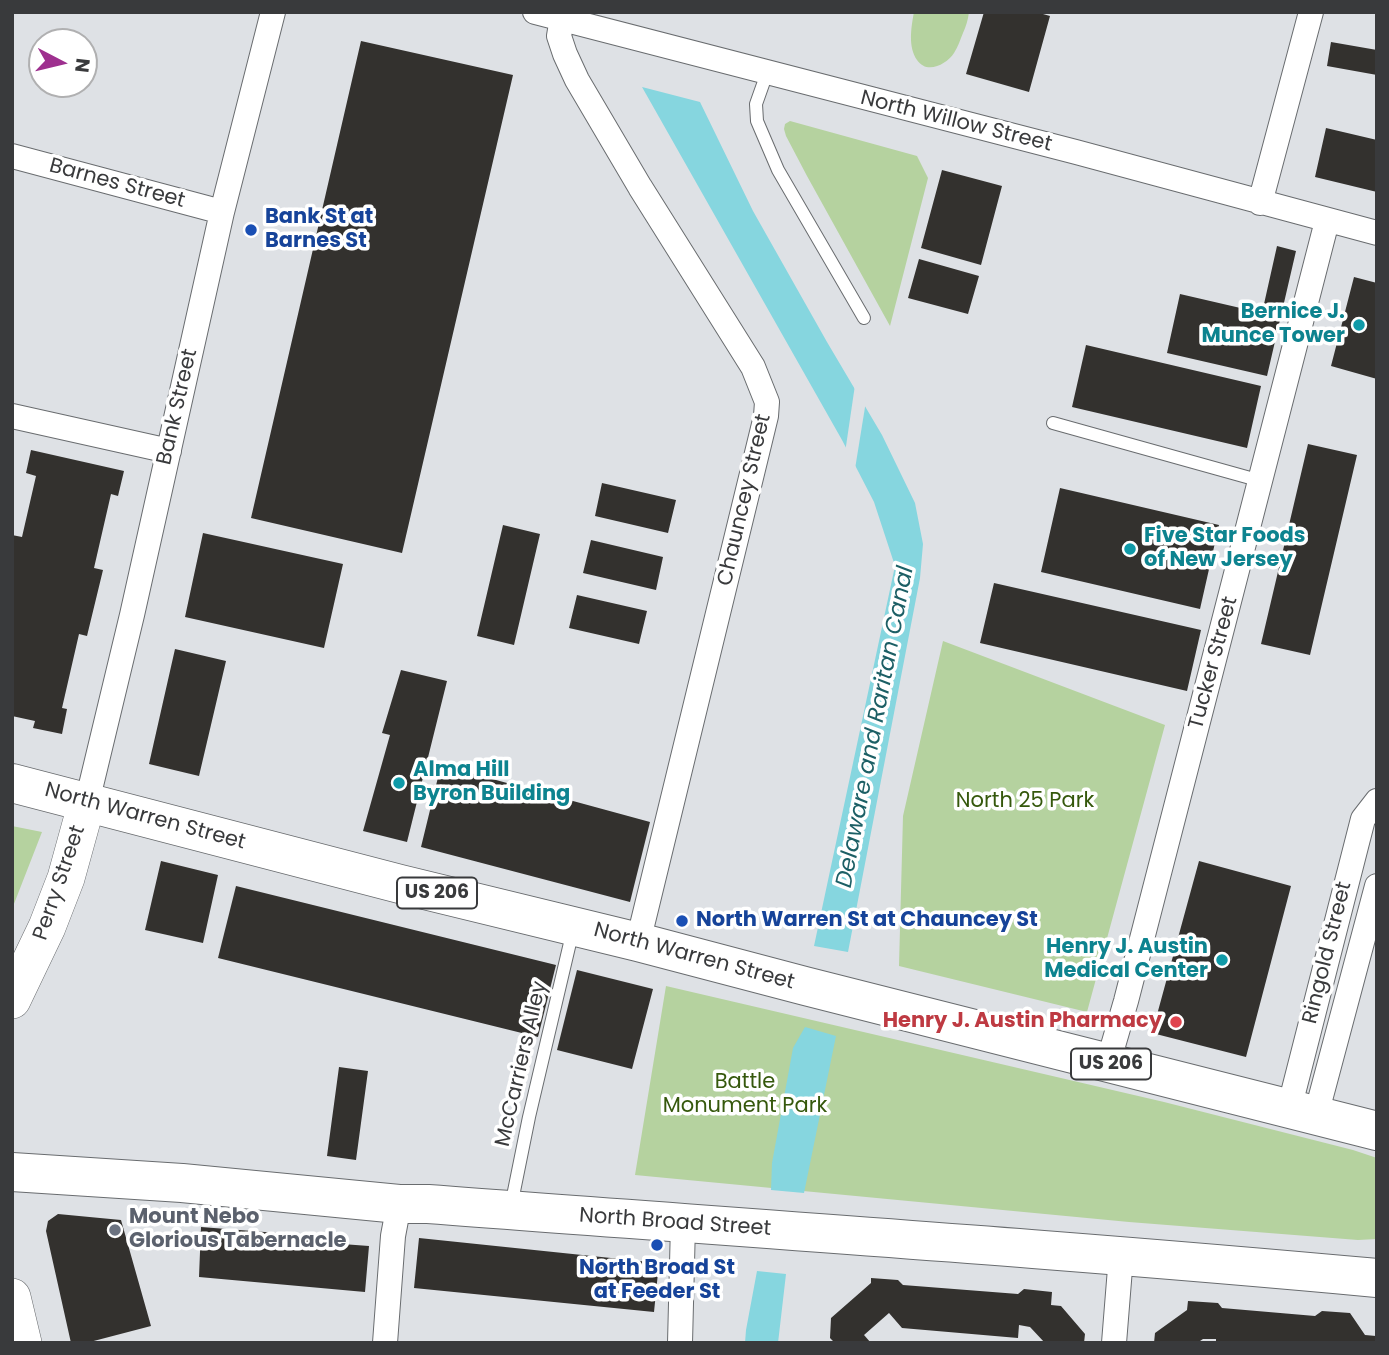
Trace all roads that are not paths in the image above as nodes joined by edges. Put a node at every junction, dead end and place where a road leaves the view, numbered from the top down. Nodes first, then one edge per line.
1 (273, 12) edge
2 (535, 12) edge
3 (1311, 12) edge
4 (562, 16) edge
5 (767, 73) junction
6 (12, 156) edge
7 (1260, 203) junction
8 (222, 212) junction
9 (1326, 221) junction
10 (1377, 233) edge
11 (864, 318) dead end
12 (12, 416) edge
13 (1053, 423) dead end
14 (169, 451) junction
15 (1261, 481) junction
16 (12, 783) edge
17 (1377, 801) edge
18 (87, 802) junction
19 (1377, 886) edge
20 (574, 926) junction
21 (638, 942) junction
22 (12, 1000) edge
23 (1108, 1063) junction
24 (1303, 1112) junction
25 (1377, 1131) edge
26 (12, 1172) edge
27 (399, 1204) junction
28 (510, 1211) junction
29 (683, 1224) junction
30 (1121, 1256) junction
31 (1339, 1275) junction
32 (1377, 1278) edge
33 (1377, 1291) edge
34 (12, 1297) edge
35 (23, 1343) edge
36 (385, 1343) edge
37 (680, 1343) edge
38 (1114, 1343) edge

1 - 8 street, Bank Street
2 - 4 street, North Willow Street
3 - 7 street
4 - 5 street, North Willow Street
4 - 21 street, Chauncey Street
5 - 7 street, North Willow Street
5 - 11 lane
6 - 8 street, Barnes Street
7 - 9 street, North Willow Street
8 - 14 street, Bank Street
9 - 10 street, North Willow Street
9 - 15 street, Tucker Street
12 - 14 street
13 - 15 lane
14 - 18 street, Bank Street
15 - 23 street, Tucker Street
16 - 18 main road, North Warren Street / US 206
17 - 24 street, Ringold Street
18 - 20 main road, North Warren Street / US 206
18 - 22 street, Perry Street
19 - 24 street, Ringold Street
20 - 21 main road, North Warren Street / US 206
20 - 28 lane, McCarriers Alley
21 - 23 main road, North Warren Street / US 206
23 - 24 main road, North Warren Street / US 206
24 - 25 main road, North Warren Street / US 206
26 - 27 main road, North Broad Street
27 - 28 main road, North Broad Street
27 - 36 street
28 - 29 main road, North Broad Street
29 - 30 main road, North Broad Street
29 - 37 street
30 - 31 main road, North Broad Street
30 - 38 street
31 - 32 main road, North Broad Street
31 - 33 main road
34 - 35 street

